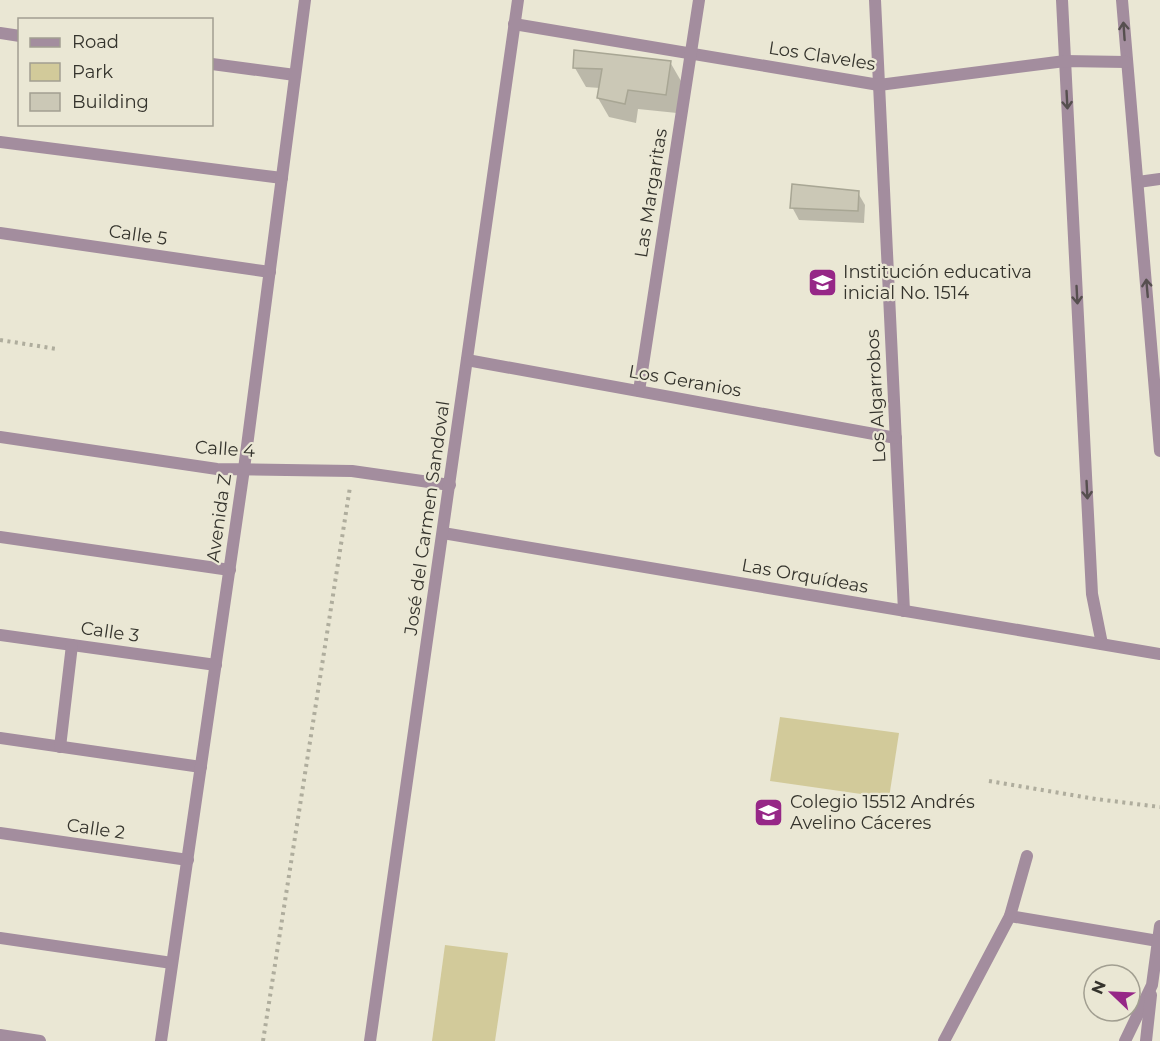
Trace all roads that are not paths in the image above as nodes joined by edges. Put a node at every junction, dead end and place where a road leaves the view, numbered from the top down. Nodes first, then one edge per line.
1 (305, 0) edge
2 (518, 0) edge
3 (699, 0) edge
4 (875, 0) edge
5 (1062, 0) edge
6 (1122, 0) edge
7 (514, 24) junction
8 (0, 33) edge
9 (18, 36) edge
10 (691, 53) junction
11 (1065, 61) junction
12 (1126, 62) junction
13 (213, 63) edge
14 (296, 75) junction
15 (879, 85) junction
16 (0, 142) edge
17 (282, 178) junction
18 (1160, 179) edge
19 (1138, 182) junction
20 (0, 233) edge
21 (270, 272) junction
22 (467, 360) junction
23 (639, 391) junction
24 (0, 436) edge
25 (896, 438) junction
26 (1160, 451) edge
27 (244, 469) junction
28 (450, 485) junction
29 (443, 533) junction
30 (0, 537) edge
31 (230, 570) junction
32 (904, 611) junction
33 (0, 635) edge
34 (1102, 644) junction
35 (72, 645) junction
36 (1160, 654) edge
37 (216, 665) junction
38 (0, 738) edge
39 (60, 747) junction
40 (201, 767) junction
41 (0, 833) edge
42 (1027, 856) dead end
43 (188, 860) junction
44 (1011, 916) junction
45 (1160, 926) edge
46 (0, 938) edge
47 (1158, 941) junction
48 (172, 963) junction
49 (1156, 986) edge
50 (0, 1035) edge
51 (40, 1041) edge
52 (161, 1041) edge
53 (370, 1041) edge
54 (944, 1041) edge
55 (1125, 1041) edge
56 (1146, 1041) edge

1 - 14 street, Avenida Z
2 - 7 street, José del Carmen Sandoval
3 - 10 street, Las Margaritas
4 - 15 street, Los Algarrobos
5 - 11 street
12 -> 6 street
7 - 10 street, Los Claveles
7 - 22 street, José del Carmen Sandoval
8 - 9 street
10 - 15 street, Los Claveles
10 - 23 street, Las Margaritas
11 - 12 street, Los Claveles
11 - 15 street, Los Claveles
11 -> 34 street
12 - 19 street
13 - 14 street
14 - 17 street, Avenida Z
15 - 25 street, Los Algarrobos
16 - 17 street
17 - 21 street, Avenida Z
18 - 19 street
26 -> 19 street
20 - 21 street, Calle 5
21 - 27 street, Avenida Z
22 - 23 street, Los Geranios
22 - 28 street, José del Carmen Sandoval
23 - 25 street, Los Geranios
24 - 27 street, Calle 4
25 - 32 street, Los Algarrobos
27 - 28 street, Calle 4
27 - 31 street, Avenida Z
28 - 29 street, José del Carmen Sandoval
29 - 32 street, Las Orquídeas
29 - 53 street, José del Carmen Sandoval
30 - 31 street
31 - 37 street, Avenida Z
32 - 34 street, Las Orquídeas
33 - 35 street, Calle 3
34 - 36 street, Las Orquídeas
35 - 37 street, Calle 3
35 - 39 street
37 - 40 street, Avenida Z
38 - 39 street
39 - 40 street
40 - 43 street, Avenida Z
41 - 43 street, Calle 2
42 - 44 street
43 - 48 street, Avenida Z
44 - 47 street
44 - 54 street
45 - 47 street
46 - 48 street
47 - 49 street
48 - 52 street, Avenida Z
49 - 55 street
49 - 56 street
50 - 51 street

